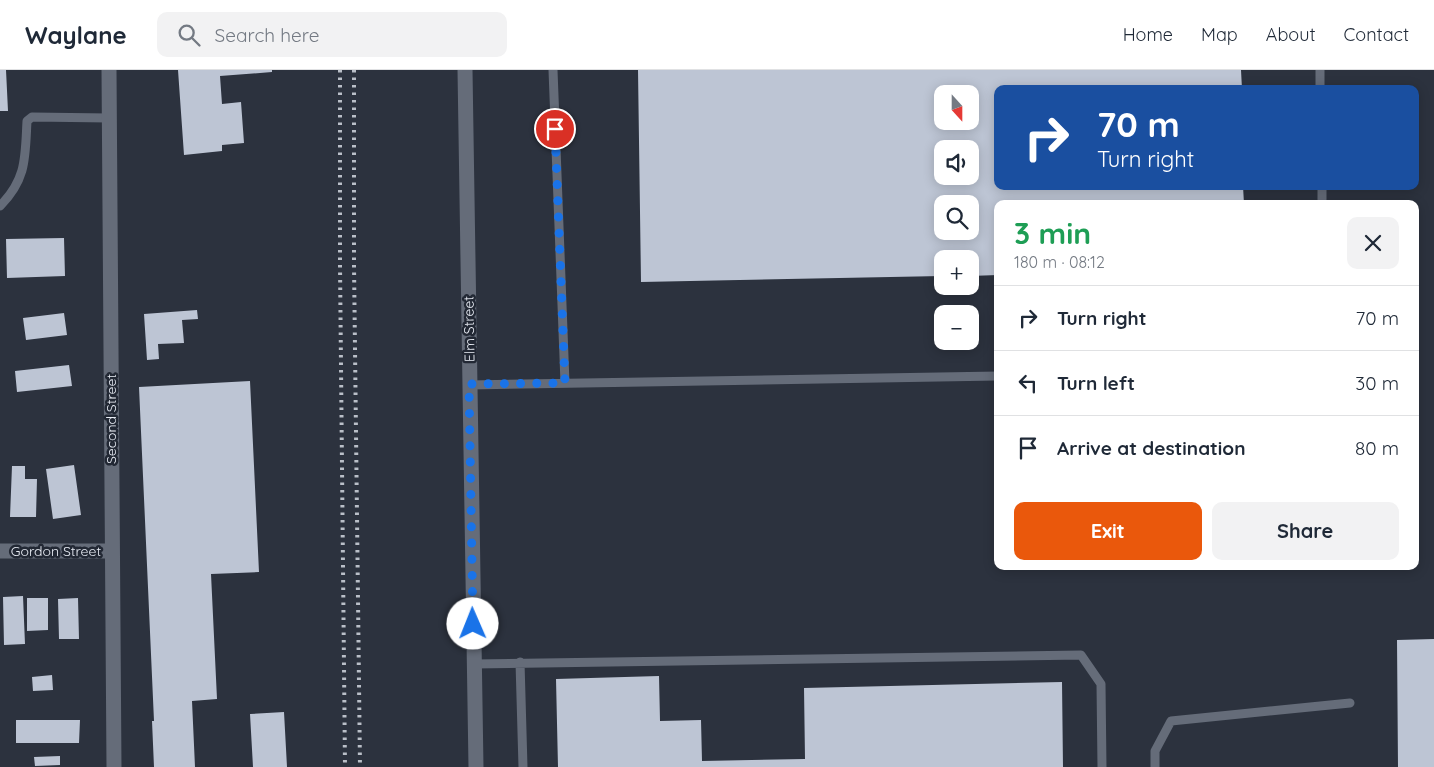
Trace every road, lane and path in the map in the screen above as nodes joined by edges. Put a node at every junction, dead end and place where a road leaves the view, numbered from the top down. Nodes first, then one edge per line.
1 (109, 70) edge
2 (465, 70) edge
3 (553, 70) edge
4 (1320, 70) edge
5 (1320, 85) edge
6 (109, 118) junction
7 (0, 206) edge
8 (994, 376) edge
9 (565, 383) junction
10 (469, 384) junction
11 (112, 550) junction
12 (0, 551) edge
13 (520, 662) junction
14 (474, 664) junction
15 (1350, 703) dead end
16 (114, 767) edge
17 (476, 767) edge
18 (523, 767) edge
19 (1102, 767) edge
20 (1155, 767) edge

1 - 6 street, Second Street
2 - 10 street, Elm Street
3 - 9 lane
4 - 5 lane
6 - 7 lane
6 - 11 street, Second Street
8 - 9 lane
9 - 10 lane
10 - 14 street, Elm Street
11 - 12 street, Gordon Street
11 - 16 street, Second Street
13 - 14 lane
13 - 18 lane
13 - 19 lane
14 - 17 street, Elm Street
15 - 20 lane

